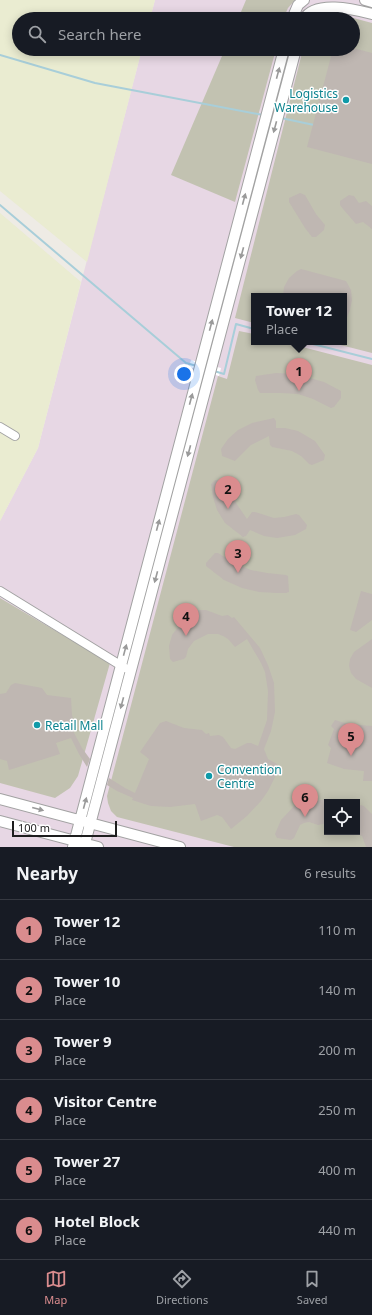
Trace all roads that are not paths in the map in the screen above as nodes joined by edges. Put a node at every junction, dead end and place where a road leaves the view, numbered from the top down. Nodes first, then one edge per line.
1 (304, 0) edge
2 (365, 0) edge
3 (372, 2) edge
4 (295, 12) edge
5 (309, 12) edge
6 (372, 14) edge
7 (282, 56) edge
8 (294, 56) edge
9 (0, 427) edge
10 (15, 436) dead end
11 (0, 591) edge
12 (121, 666) junction
13 (131, 671) junction
14 (0, 799) edge
15 (80, 820) junction
16 (0, 821) edge
17 (90, 823) junction
18 (79, 845) edge
19 (98, 847) edge
20 (180, 847) edge

1 - 4 street
2 - 3 street
5 - 6 street
12 -> 7 street
8 -> 13 street
9 - 10 street
11 - 12 street
12 - 13 street
15 -> 12 street
13 -> 17 street
14 -> 15 street
15 - 17 street
15 - 18 street
16 - 18 street
17 - 18 street
17 - 20 street
18 - 19 street

